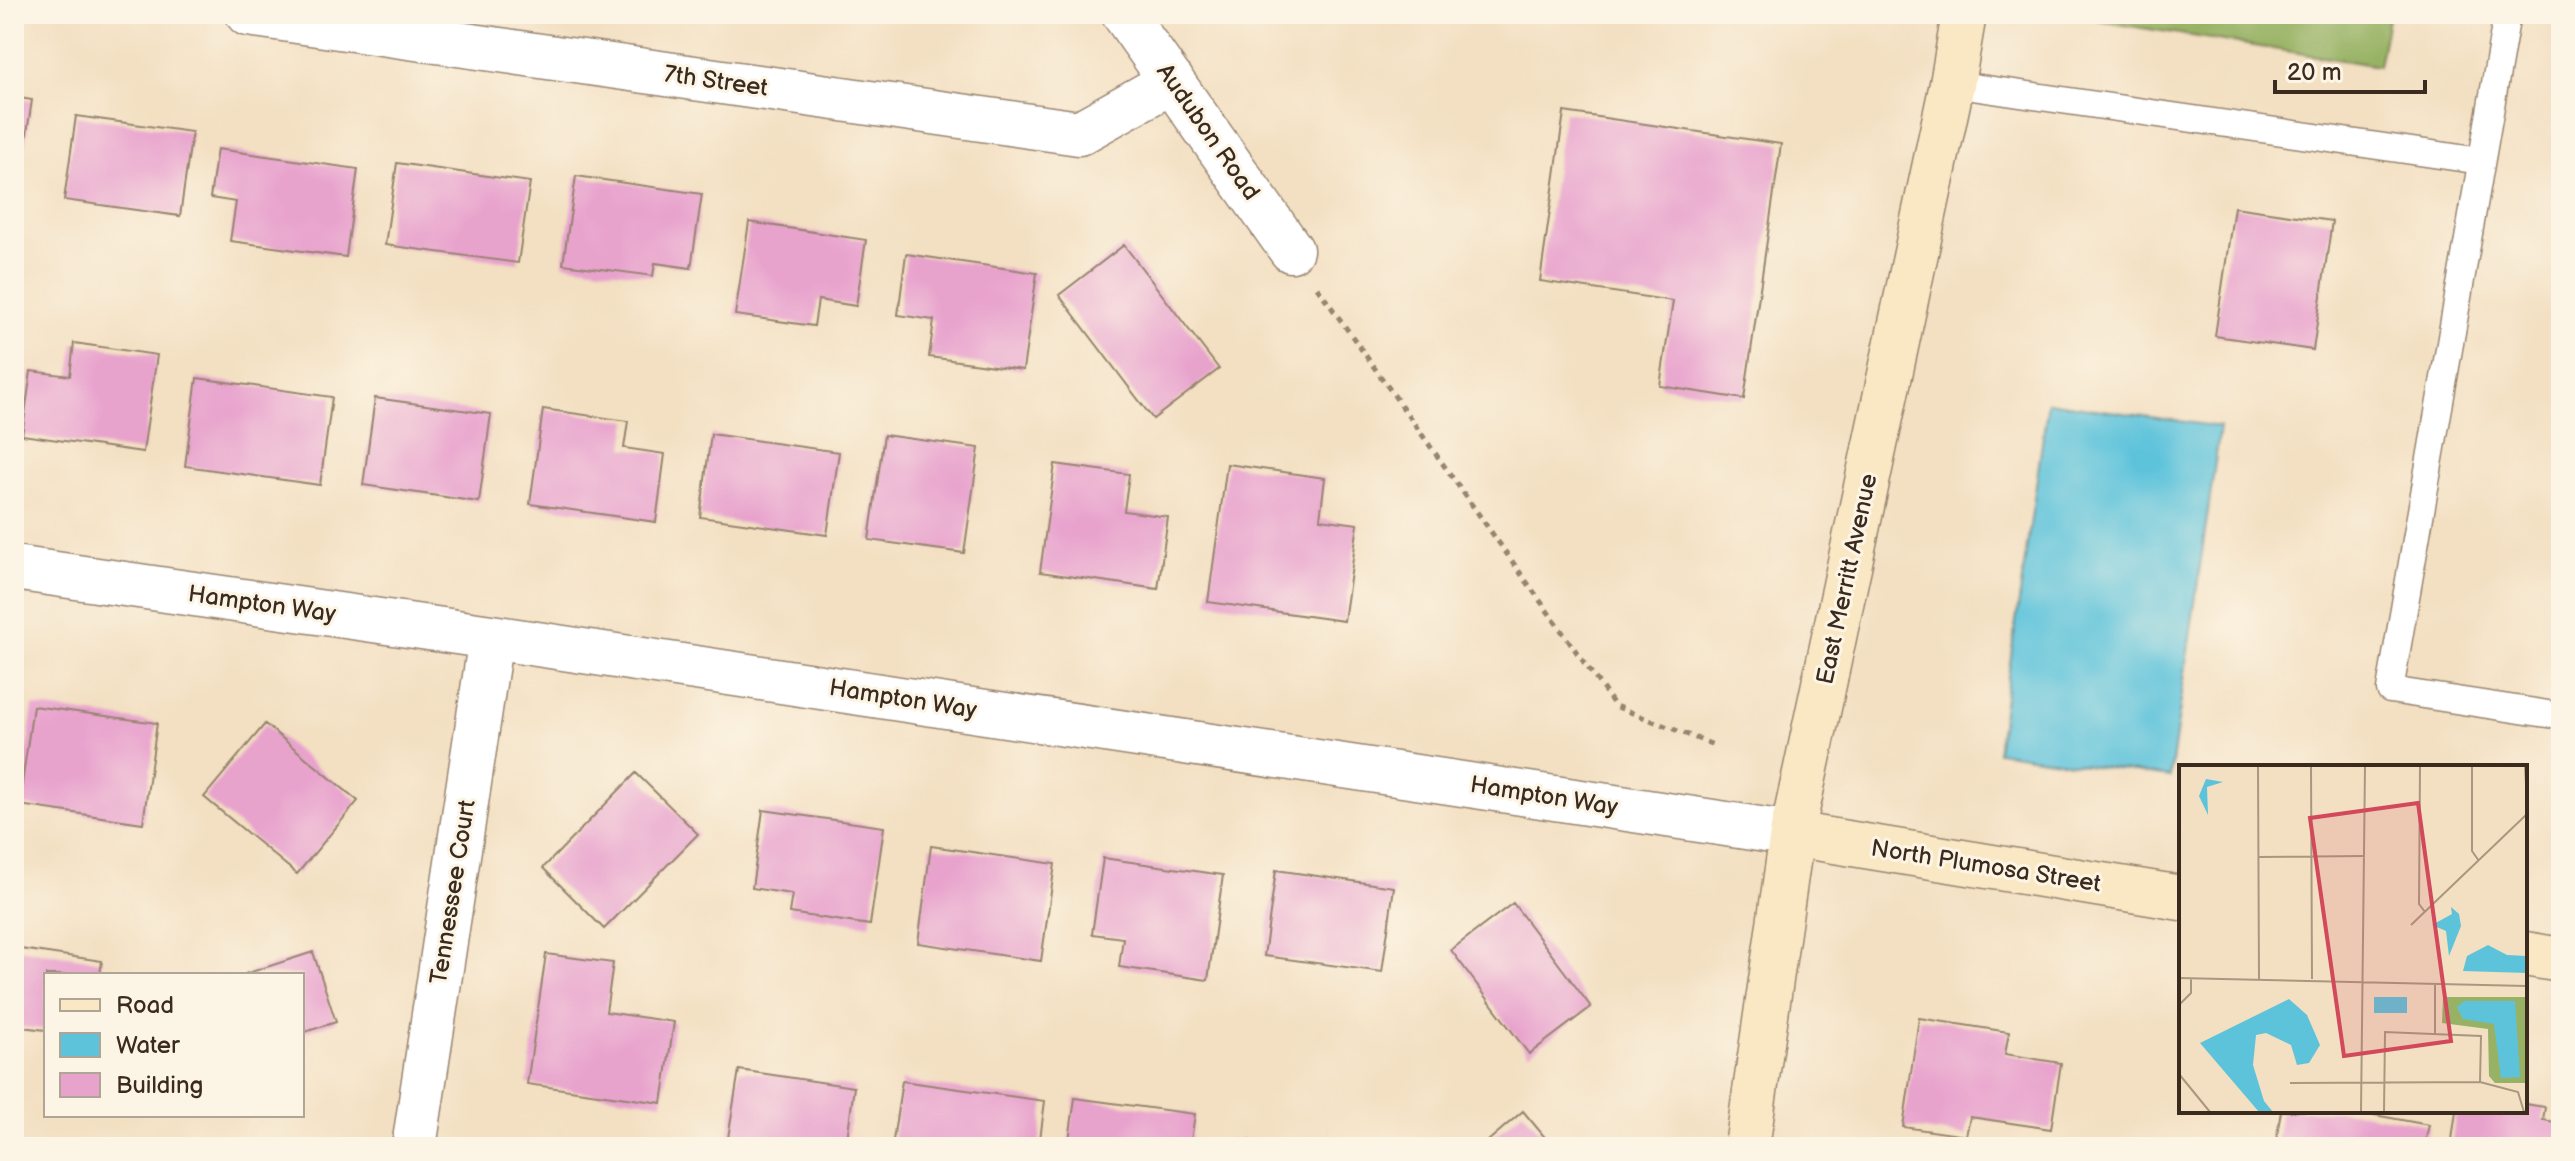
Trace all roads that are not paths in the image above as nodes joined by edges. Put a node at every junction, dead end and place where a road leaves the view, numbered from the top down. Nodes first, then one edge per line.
1 (248, 14) edge
2 (1124, 14) edge
3 (1964, 14) edge
4 (2507, 14) edge
5 (1172, 81) junction
6 (1952, 84) junction
7 (2481, 161) junction
8 (1291, 250) road end
9 (14, 568) edge
10 (491, 637) junction
11 (2561, 716) edge
12 (1792, 834) junction
13 (2179, 898) edge
14 (2527, 954) edge
15 (2561, 960) edge
16 (414, 1147) edge
17 (1747, 1147) edge

1 - 5 street, 7th Street
2 - 5 street, Audubon Road
3 - 6 street, East Merritt Avenue
4 - 7 lane
5 - 8 street, Audubon Road
6 - 7 lane
6 - 12 street, East Merritt Avenue
7 - 11 lane
9 - 10 street, Hampton Way
10 - 12 street, Hampton Way
10 - 16 street, Tennessee Court
12 - 13 street, North Plumosa Street
12 - 17 street, East Merritt Avenue
14 - 15 street

